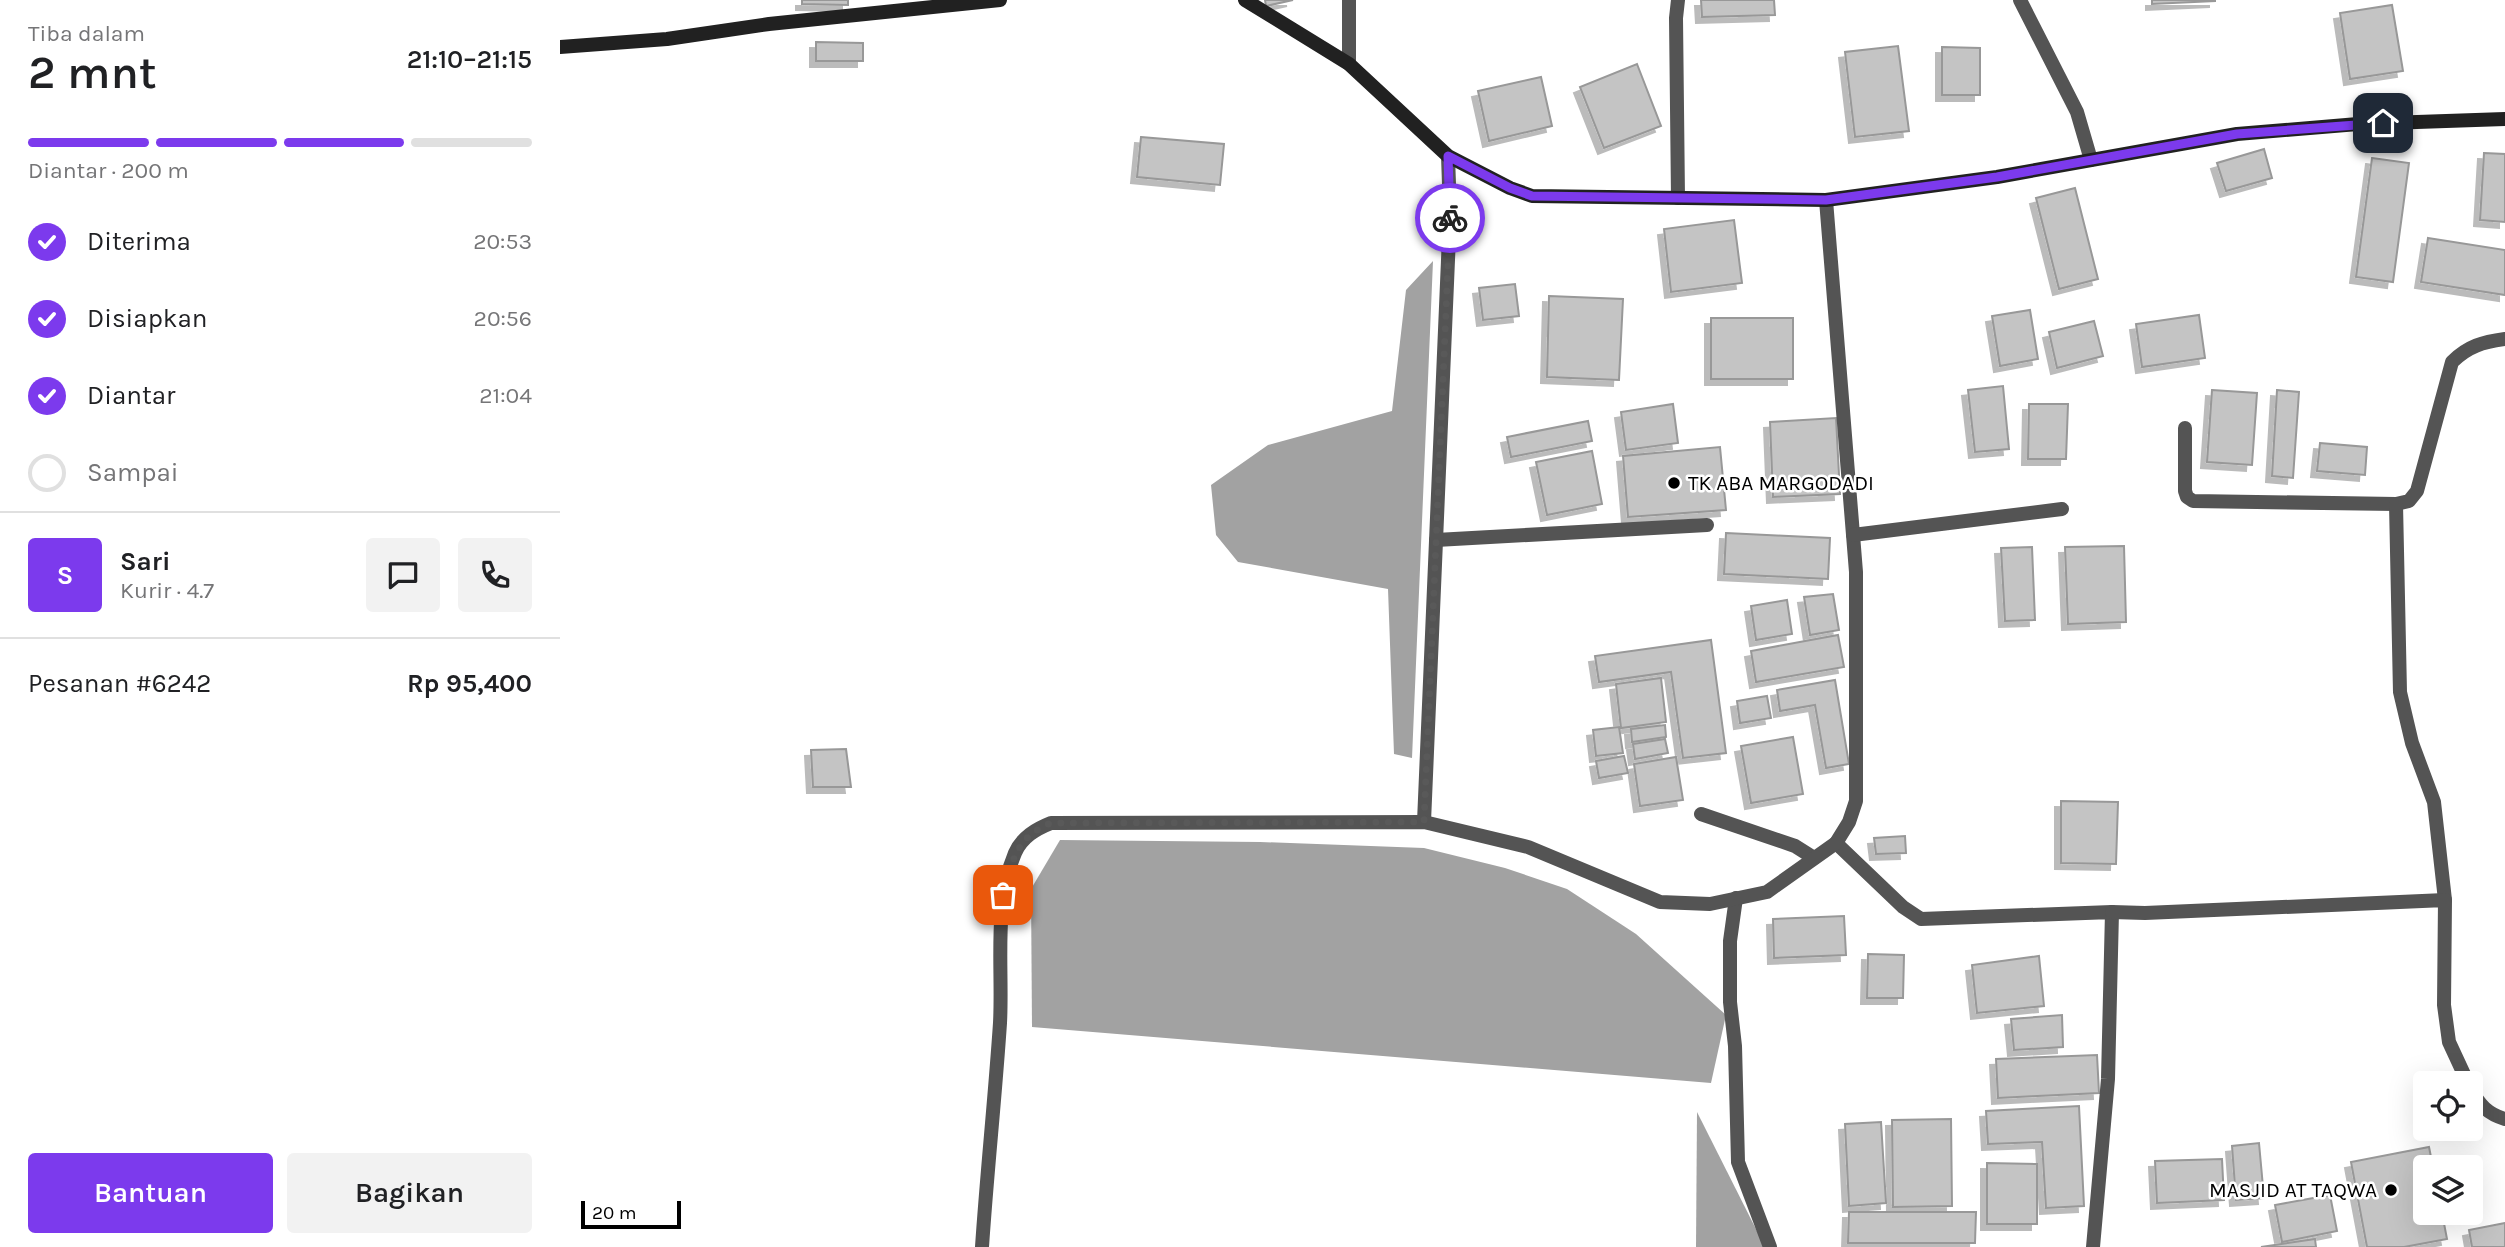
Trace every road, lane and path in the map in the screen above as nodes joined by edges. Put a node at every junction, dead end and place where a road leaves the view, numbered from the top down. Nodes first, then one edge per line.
1 (1000, 0) edge
2 (1245, 0) edge
3 (1349, 0) edge
4 (1678, 0) edge
5 (2020, 0) edge
6 (560, 47) edge
7 (1349, 64) junction
8 (2505, 119) edge
9 (1448, 156) junction
10 (2091, 160) junction
11 (1678, 198) junction
12 (1826, 200) junction
13 (2505, 339) edge
14 (2185, 428) dead end
15 (2396, 504) junction
16 (2062, 509) dead end
17 (1707, 525) dead end
18 (1853, 535) junction
19 (1436, 540) junction
20 (1700, 814) dead end
21 (1424, 822) junction
22 (1836, 843) junction
23 (1814, 858) junction
24 (1736, 898) junction
25 (2445, 900) junction
26 (2112, 912) junction
27 (2462, 1071) edge
28 (2483, 1106) edge
29 (2505, 1119) edge
30 (982, 1247) edge
31 (1770, 1247) edge
32 (2093, 1247) edge

1 - 6 street
2 - 7 street
3 - 7 street
4 - 11 street
5 - 10 street
7 - 9 street
8 - 10 street
9 - 11 street
9 - 19 street
10 - 12 street
11 - 12 street
12 - 18 street
13 - 15 street
14 - 15 street
15 - 25 street
16 - 18 street
17 - 19 street
18 - 22 street
19 - 21 street
20 - 23 street
21 - 24 street
21 - 30 street
22 - 23 street
22 - 26 street
23 - 24 street
24 - 31 street
25 - 26 street
25 - 27 street
26 - 32 street
28 - 29 street

